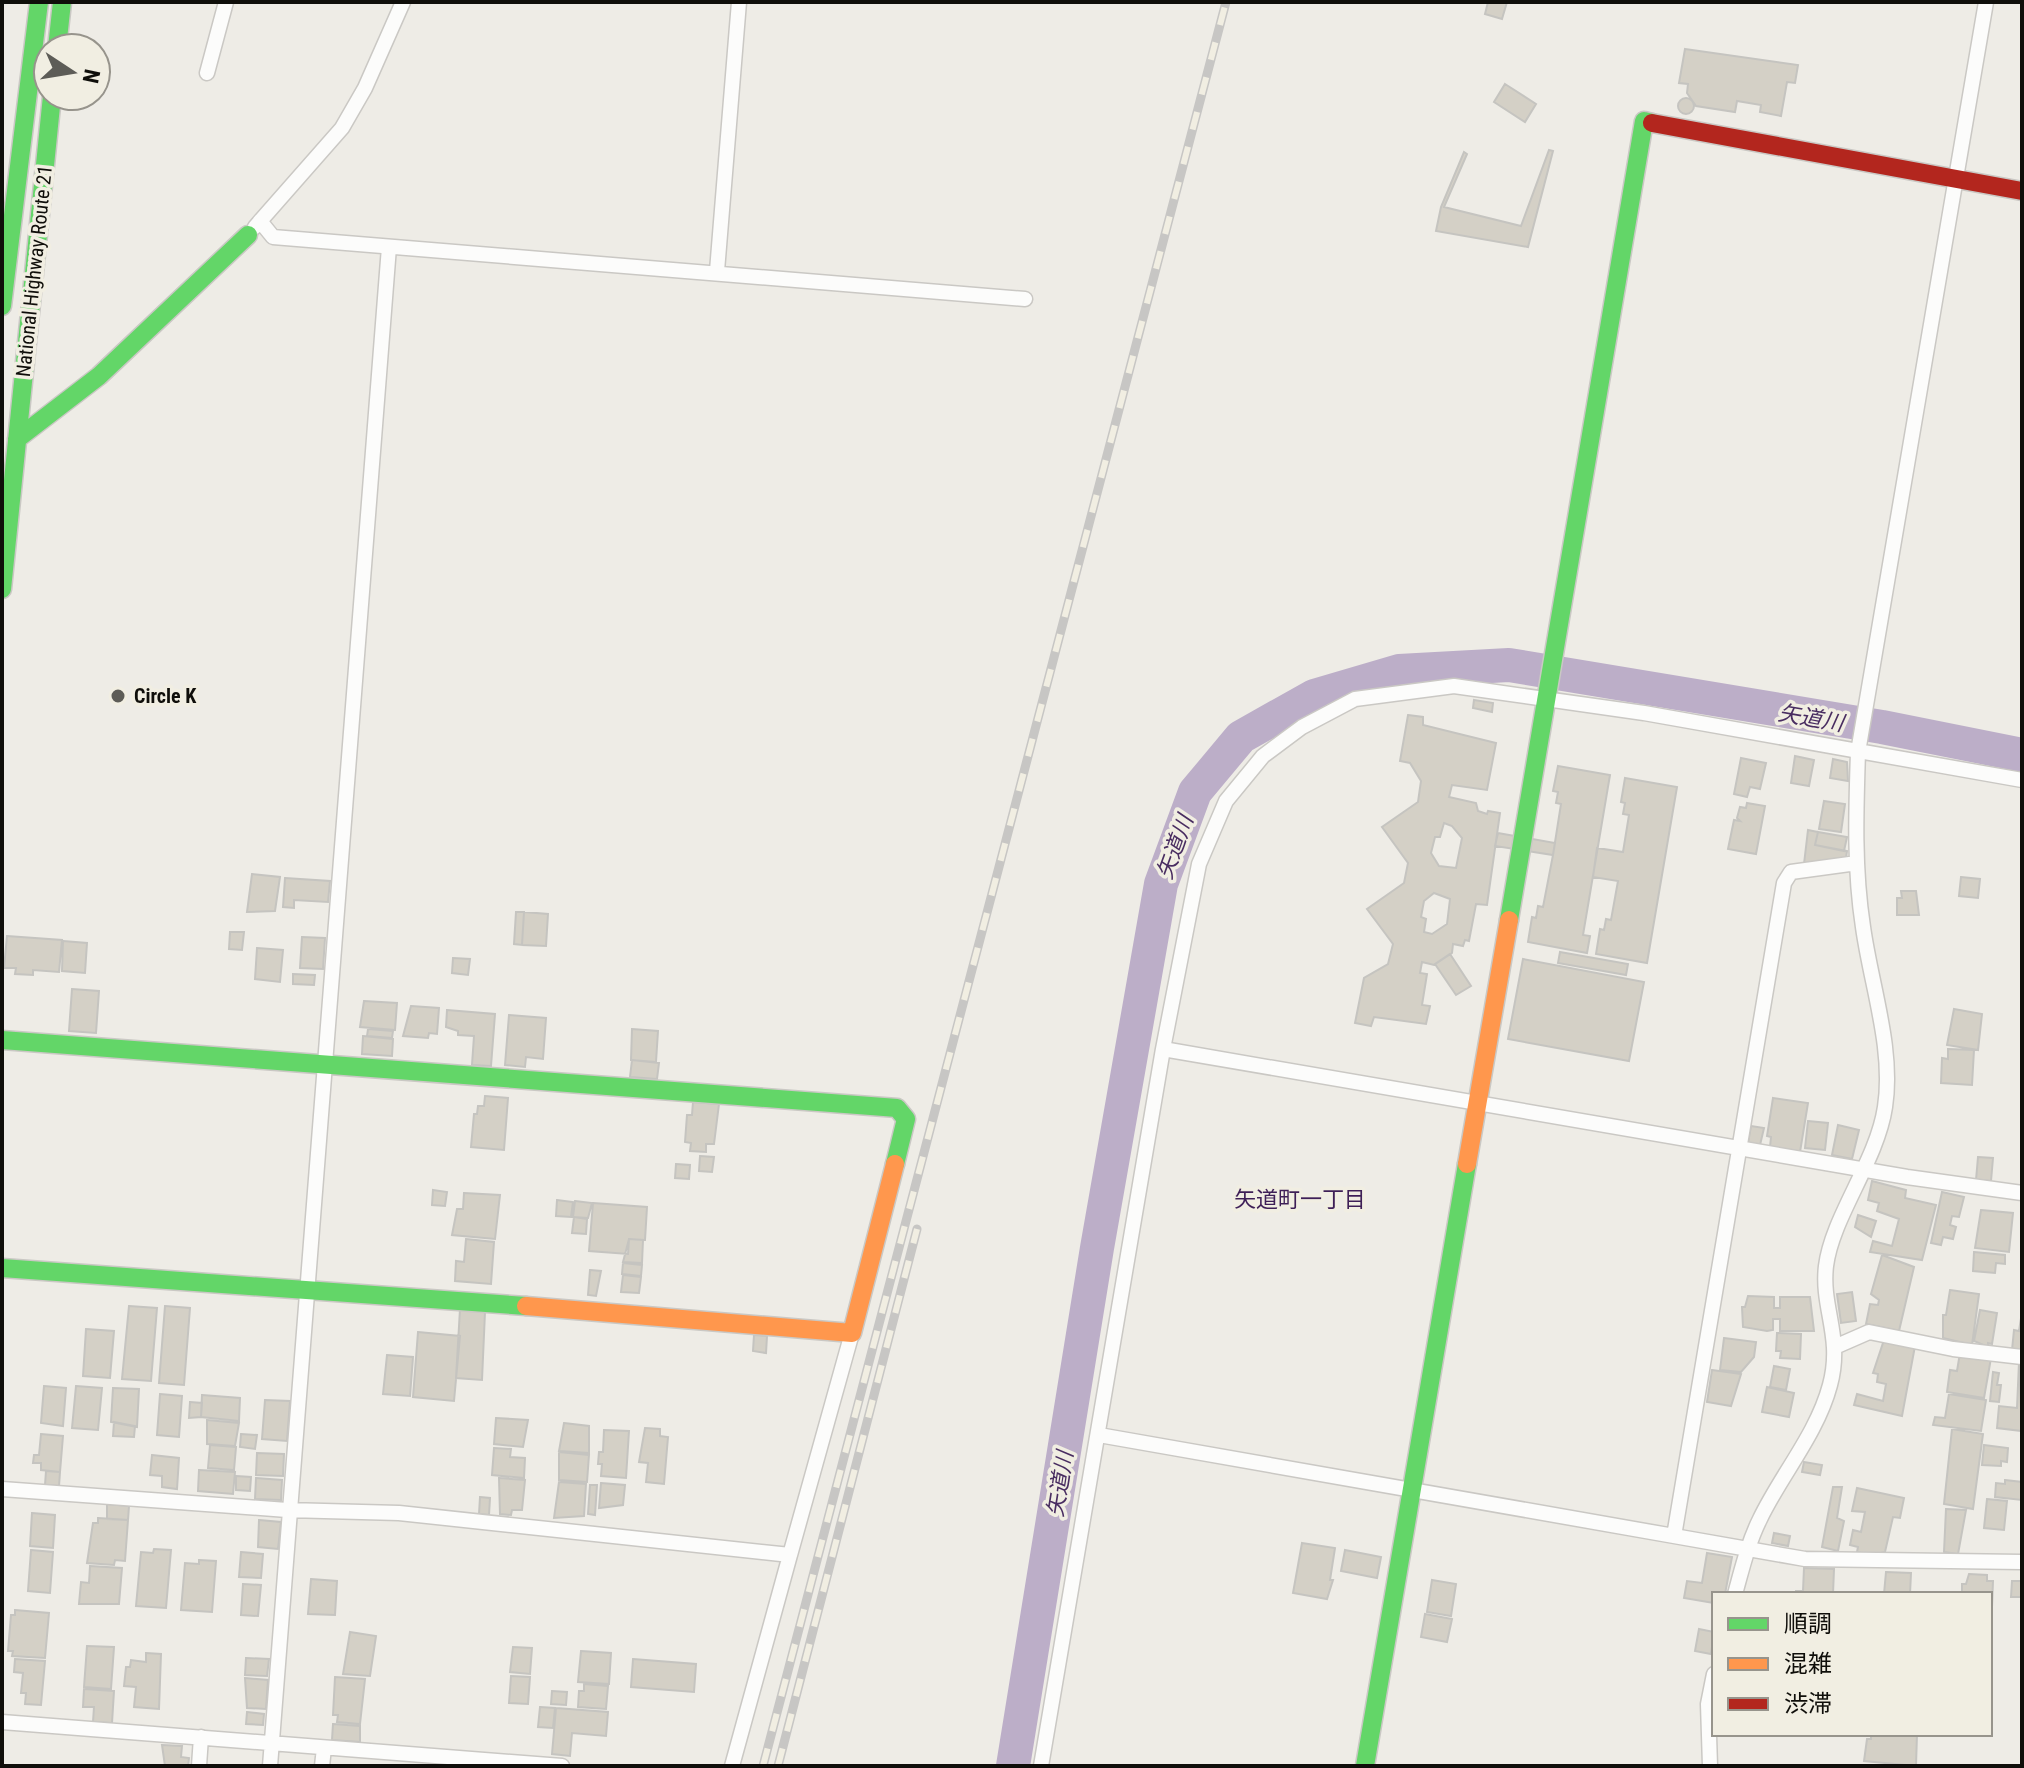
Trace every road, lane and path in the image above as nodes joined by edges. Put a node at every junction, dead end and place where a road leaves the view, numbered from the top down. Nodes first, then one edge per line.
1 (39, 2) edge
2 (62, 2) edge
3 (226, 2) edge
4 (403, 2) edge
5 (739, 2) edge
6 (1986, 2) edge
7 (59, 32) edge
8 (207, 73) dead end
9 (50, 112) edge
10 (10, 157) edge
11 (1957, 180) junction
12 (2022, 191) edge
13 (12, 211) junction
14 (254, 228) junction
15 (389, 247) junction
16 (2, 254) edge
17 (717, 271) junction
18 (1025, 299) dead end
19 (2, 306) edge
20 (17, 439) junction
21 (2, 589) edge
22 (1546, 693) junction
23 (1859, 748) junction
24 (2022, 780) edge
25 (1857, 863) junction
26 (2, 1040) edge
27 (1163, 1049) junction
28 (323, 1065) junction
29 (1477, 1102) junction
30 (1740, 1148) junction
31 (1865, 1170) junction
32 (2022, 1193) edge
33 (2, 1268) edge
34 (305, 1288) junction
35 (852, 1333) junction
36 (1837, 1346) junction
37 (2022, 1357) edge
38 (1099, 1435) junction
39 (1412, 1488) junction
40 (2, 1489) edge
41 (287, 1510) junction
42 (1674, 1536) junction
43 (1748, 1548) junction
44 (790, 1555) junction
45 (2022, 1562) edge
46 (1736, 1592) edge
47 (1712, 1684) edge
48 (2, 1722) edge
49 (201, 1737) junction
50 (271, 1744) junction
51 (324, 1748) junction
52 (377, 1759) edge
53 (490, 1763) edge
54 (199, 1766) edge
55 (270, 1766) edge
56 (322, 1766) edge
57 (562, 1766) edge
58 (732, 1766) edge
59 (1041, 1766) edge
60 (1365, 1766) edge
61 (1710, 1766) edge

1 - 10 main road, National Highway Route 21
2 - 7 main road
3 - 8 street
4 - 14 street
5 - 17 street
6 - 11 street
9 - 20 main road, National Highway Route 21
10 - 13 main road, National Highway Route 21
11 - 12 main road
11 - 22 main road
11 - 23 street
13 - 16 main road
13 - 19 main road, National Highway Route 21
14 - 15 street
14 - 20 main road
15 - 17 street
15 - 28 street
17 - 18 street
20 - 21 main road, National Highway Route 21
22 - 23 street
22 - 27 street
22 - 29 main road
23 - 24 street
23 - 25 street
25 - 30 street
25 - 31 street
26 - 28 main road
27 - 29 street
27 - 38 street
28 - 34 street
28 - 35 main road
29 - 30 street
29 - 39 main road
30 - 31 street
30 - 42 street
31 - 32 street
31 - 36 street
33 - 34 main road
34 - 35 main road
34 - 41 street
35 - 44 street
36 - 37 street
36 - 43 street
38 - 39 street
38 - 59 street
39 - 42 street
39 - 60 main road
40 - 41 street
41 - 44 street
41 - 50 street
42 - 43 street
43 - 45 street
43 - 46 street
44 - 58 street
47 - 61 street
48 - 49 street
49 - 50 street
49 - 54 street
50 - 51 street
50 - 55 street
51 - 52 street
51 - 56 street
52 - 53 street
53 - 57 street

